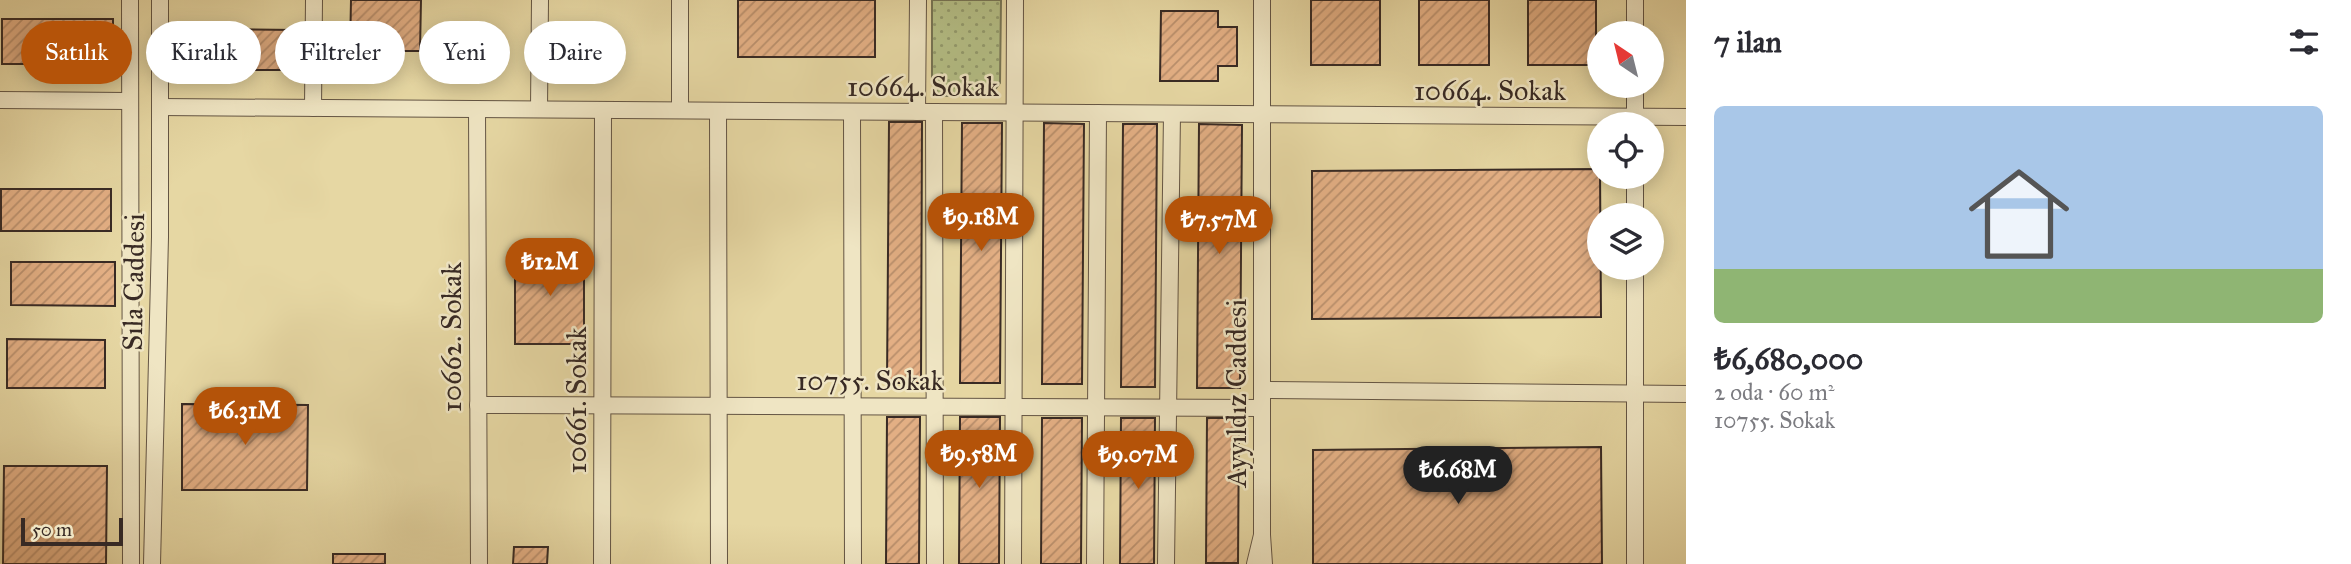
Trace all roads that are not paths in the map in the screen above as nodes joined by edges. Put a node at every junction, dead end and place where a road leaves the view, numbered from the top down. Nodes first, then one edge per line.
1 (130, 0) edge
2 (160, 0) edge
3 (314, 0) edge
4 (540, 0) edge
5 (680, 0) edge
6 (918, 0) edge
7 (1016, 0) edge
8 (1262, 0) edge
9 (1635, 0) edge
10 (1635, 21) edge
11 (0, 100) edge
12 (128, 101) junction
13 (160, 107) junction
14 (313, 108) junction
15 (477, 109) junction
16 (539, 110) junction
17 (603, 110) junction
18 (680, 110) junction
19 (718, 111) junction
20 (852, 111) junction
21 (925, 112) junction
22 (1014, 113) junction
23 (1098, 113) junction
24 (1172, 114) junction
25 (1262, 114) junction
26 (1686, 117) edge
27 (1664, 118) edge
28 (1587, 119) edge
29 (1635, 280) edge
30 (1262, 390) junction
31 (1635, 393) junction
32 (1686, 394) edge
33 (478, 405) junction
34 (603, 406) junction
35 (719, 406) junction
36 (853, 407) junction
37 (935, 407) junction
38 (1013, 407) junction
39 (1096, 408) junction
40 (1168, 408) junction
41 (1262, 408) junction
42 (1262, 535) junction
43 (131, 564) edge
44 (152, 564) edge
45 (479, 564) edge
46 (602, 564) edge
47 (719, 564) edge
48 (853, 564) edge
49 (935, 564) edge
50 (1013, 564) edge
51 (1095, 564) edge
52 (1166, 564) edge
53 (1255, 564) edge
54 (1264, 564) edge
55 (1635, 564) edge

1 - 12 street
2 - 13 street, Sıla Caddesi
3 - 14 street
4 - 16 street
5 - 18 street
6 - 21 street
7 - 22 street
8 - 25 street, Ayyıldız Caddesi
9 - 10 street
11 - 12 street
12 - 43 street
13 - 14 street, 10664. Sokak
13 - 44 street, Sıla Caddesi
14 - 15 street, 10664. Sokak
15 - 16 street, 10664. Sokak
15 - 33 street, 10662. Sokak
16 - 17 street, 10664. Sokak
17 - 18 street, 10664. Sokak
17 - 34 street, 10661. Sokak
18 - 19 street, 10664. Sokak
19 - 20 street, 10664. Sokak
19 - 35 street
20 - 21 street, 10664. Sokak
20 - 36 street
21 - 22 street, 10664. Sokak
21 - 37 street
22 - 23 street, 10664. Sokak
22 - 38 street
23 - 24 street, 10664. Sokak
23 - 39 street
24 - 25 street, 10664. Sokak
24 - 40 street
25 - 28 street, 10664. Sokak
25 - 30 street, Ayyıldız Caddesi
26 - 27 street, 10664. Sokak
29 - 31 street
30 - 31 street
30 - 41 street, Ayyıldız Caddesi
31 - 32 street
31 - 55 street
33 - 34 street, 10755. Sokak
33 - 45 street, 10662. Sokak
34 - 35 street, 10755. Sokak
34 - 46 street, 10661. Sokak
35 - 36 street, 10755. Sokak
35 - 47 street
36 - 37 street, 10755. Sokak
36 - 48 street
37 - 38 street, 10755. Sokak
37 - 49 street
38 - 39 street, 10755. Sokak
38 - 50 street
39 - 40 street, 10755. Sokak
39 - 51 street
40 - 41 street, 10755. Sokak
40 - 52 street
41 - 42 street, Ayyıldız Caddesi
42 - 53 street, Ayyıldız Caddesi
42 - 54 street, Ayyıldız Caddesi

